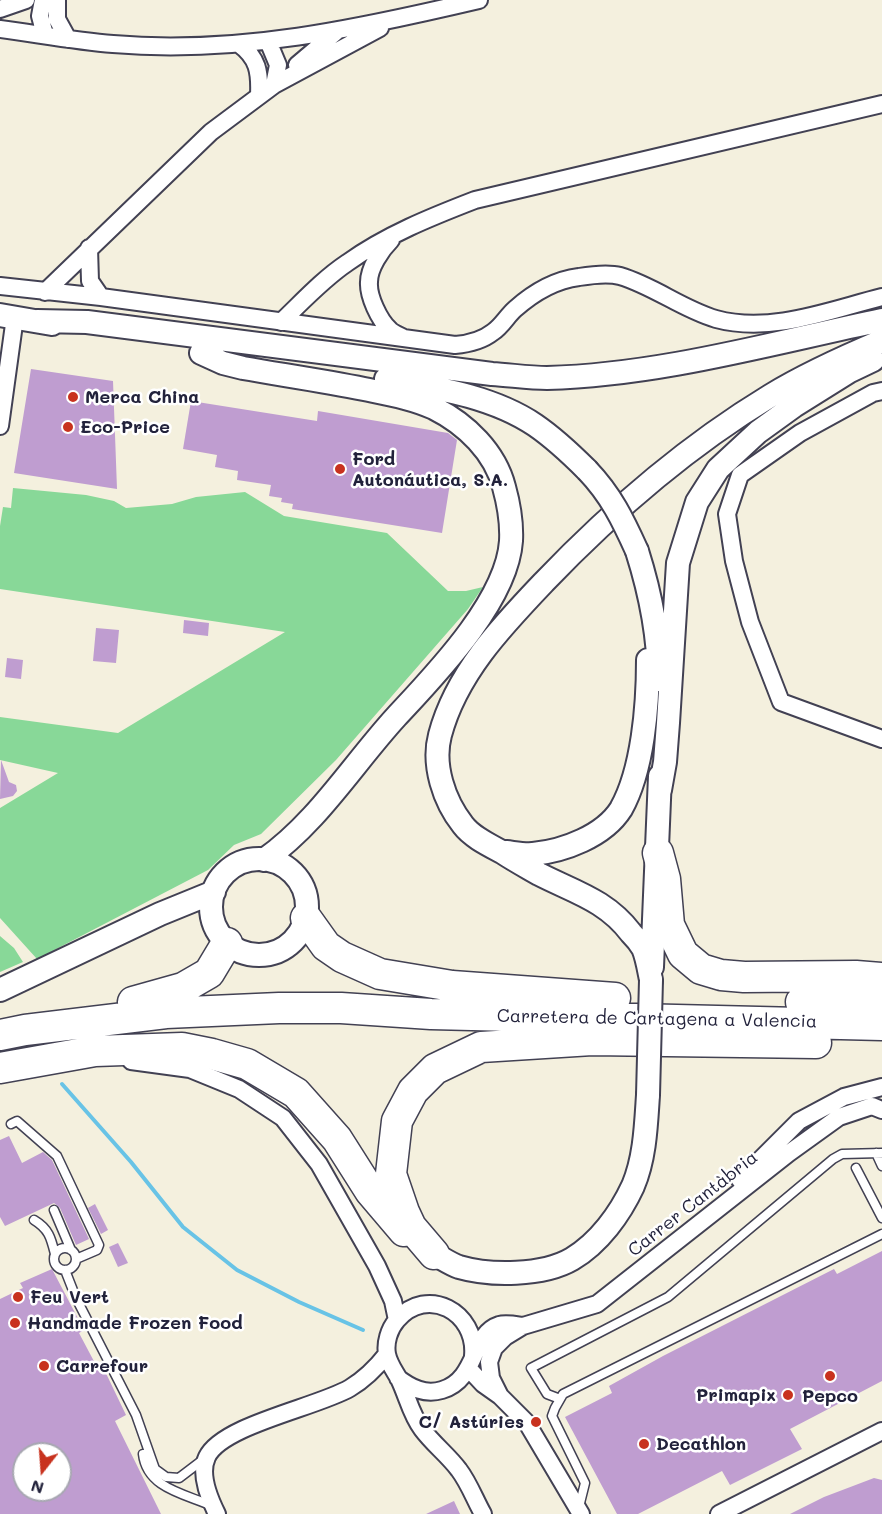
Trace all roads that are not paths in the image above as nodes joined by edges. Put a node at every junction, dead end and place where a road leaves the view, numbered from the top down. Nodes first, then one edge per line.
1 (26, 0) edge
2 (43, 0) edge
3 (57, 0) edge
4 (479, 0) edge
5 (0, 9) edge
6 (397, 20) junction
7 (0, 28) edge
8 (336, 32) junction
9 (45, 35) junction
10 (68, 39) junction
11 (268, 41) junction
12 (239, 44) junction
13 (274, 85) junction
14 (259, 95) junction
15 (882, 104) edge
16 (398, 234) junction
17 (89, 248) junction
18 (0, 286) edge
19 (45, 292) junction
20 (100, 297) junction
21 (882, 297) edge
22 (17, 318) edge
23 (882, 320) edge
24 (281, 321) junction
25 (404, 338) junction
26 (882, 341) edge
27 (201, 353) junction
28 (882, 356) edge
29 (882, 391) edge
30 (0, 426) edge
31 (629, 499) junction
32 (651, 608) junction
33 (432, 677) junction
34 (882, 739) edge
35 (660, 789) junction
36 (500, 851) junction
37 (658, 853) junction
38 (264, 860) junction
39 (214, 892) junction
40 (306, 918) junction
41 (227, 943) junction
42 (882, 978) edge
43 (651, 980) junction
44 (0, 990) edge
45 (882, 1004) edge
46 (431, 1014) junction
47 (882, 1025) edge
48 (0, 1033) edge
49 (882, 1045) edge
50 (0, 1053) edge
51 (0, 1068) edge
52 (0, 1078) edge
53 (882, 1087) edge
54 (882, 1110) edge
55 (11, 1124) dead end
56 (879, 1153) edge
57 (882, 1166) edge
58 (856, 1168) dead end
59 (54, 1210) dead end
60 (882, 1218) edge
61 (34, 1220) dead end
62 (689, 1232) junction
63 (882, 1234) edge
64 (71, 1250) junction
65 (55, 1254) junction
66 (434, 1254) junction
67 (76, 1259) junction
68 (65, 1270) junction
69 (397, 1320) junction
70 (523, 1326) junction
71 (387, 1354) junction
72 (471, 1363) junction
73 (398, 1378) junction
74 (500, 1396) junction
75 (560, 1399) junction
76 (881, 1433) edge
77 (142, 1436) junction
78 (208, 1454) junction
79 (743, 1508) edge
80 (215, 1510) edge
81 (580, 1511) edge
82 (483, 1514) edge
83 (719, 1514) edge

1 - 5 street
2 - 9 street
3 - 10 street
4 - 6 street
6 - 8 street
6 - 13 street
7 - 9 street
8 - 11 street
8 - 13 street
9 - 10 street
10 - 12 street
11 - 12 street
11 - 13 street
12 - 14 street
13 - 14 street
14 - 17 street
15 - 16 street
16 - 24 street
16 - 25 street
17 - 19 street
17 - 20 street
18 - 19 street
19 - 20 street
20 - 24 street
21 - 25 street
22 - 23 main road
22 - 27 main road
22 - 30 street
24 - 25 street
26 - 31 main road
27 - 32 main road, bridge
27 - 33 main road
28 - 35 main road
29 - 34 street
31 - 33 main road
31 - 36 main road
32 - 35 main road
32 - 36 main road
33 - 38 main road
35 - 37 main road
36 - 43 main road
37 - 42 highway
37 - 43 main road
38 - 39 main road
38 - 40 main road
39 - 41 main road
39 - 44 main road
40 - 41 main road
40 - 45 highway
41 - 48 highway
43 - 66 main road, bridge
46 - 47 highway, Carretera de Cartagena a Valencia
46 - 48 highway, Carretera de Cartagena a Valencia
46 - 50 highway, Carretera de Cartagena a Valencia
49 - 66 highway
51 - 66 highway
52 - 69 street
53 - 62 street
54 - 62 street, Carrer Cantàbria
55 - 67 lane
56 - 57 lane
56 - 75 lane
58 - 60 lane
59 - 64 lane
61 - 65 lane
62 - 70 street, Carrer Cantàbria
63 - 75 lane
64 - 65 lane
64 - 67 lane
65 - 68 lane
67 - 68 lane
68 - 77 lane
69 - 71 street
69 - 72 street
70 - 72 street
70 - 74 street
71 - 73 street
71 - 78 street
72 - 73 street
72 - 74 street
73 - 82 street
74 - 81 street
75 - 81 lane
76 - 79 street
77 - 78 lane
77 - 80 lane
78 - 80 street
79 - 83 street

